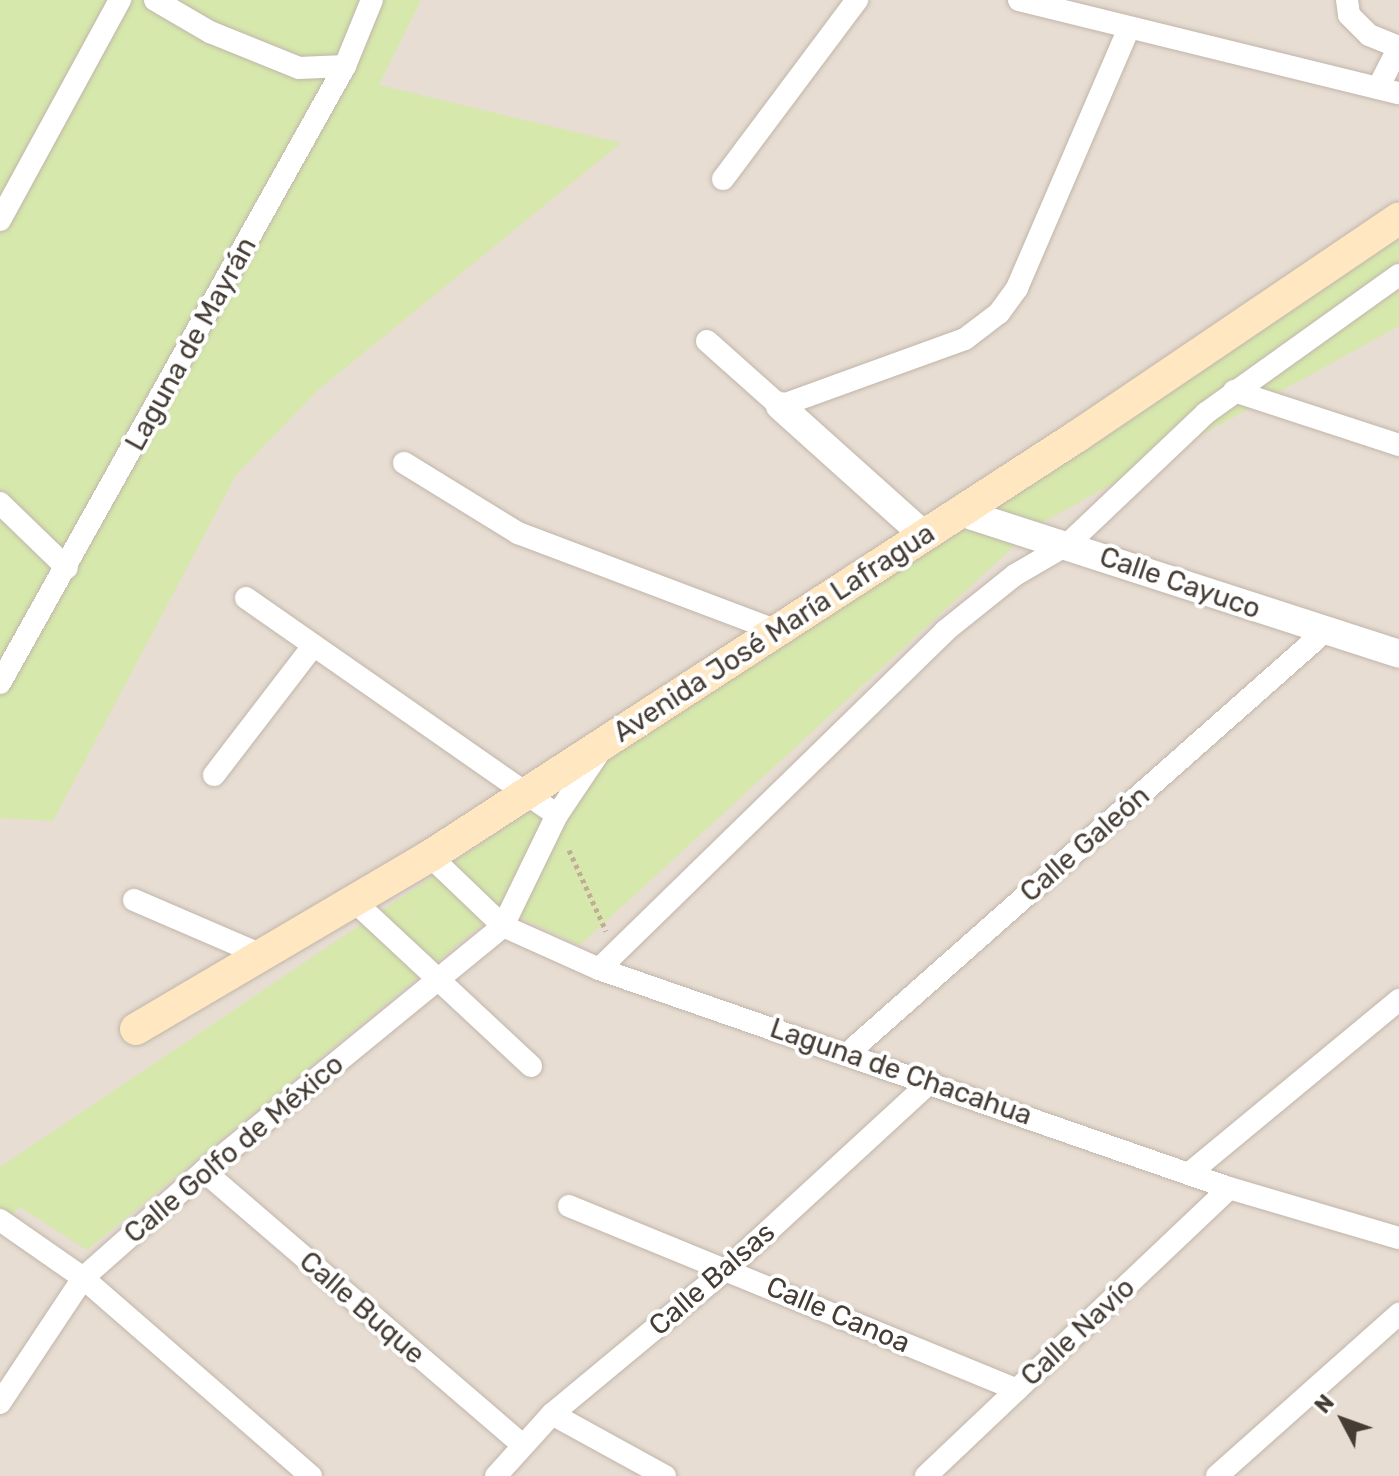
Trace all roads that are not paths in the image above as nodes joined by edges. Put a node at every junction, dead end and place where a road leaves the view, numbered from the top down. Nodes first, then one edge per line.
1 (120, 0) edge
2 (155, 0) edge
3 (372, 0) edge
4 (857, 0) edge
5 (1019, 0) edge
6 (1347, 0) edge
7 (1129, 28) junction
8 (1399, 47) edge
9 (345, 66) junction
10 (1389, 90) edge
11 (723, 179) dead end
12 (1399, 218) edge
13 (0, 220) edge
14 (1399, 275) edge
15 (707, 341) dead end
16 (1234, 391) junction
17 (780, 406) junction
18 (1399, 445) edge
19 (404, 463) dead end
20 (0, 503) edge
21 (960, 512) junction
22 (924, 535) junction
23 (1068, 544) junction
24 (67, 568) junction
25 (246, 598) dead end
26 (777, 631) junction
27 (1323, 633) junction
28 (313, 646) junction
29 (1399, 654) edge
30 (0, 683) edge
31 (605, 742) junction
32 (214, 775) dead end
33 (524, 795) junction
34 (557, 815) junction
35 (430, 856) junction
36 (134, 900) dead end
37 (354, 901) junction
38 (503, 926) junction
39 (262, 955) junction
40 (599, 969) junction
41 (439, 979) junction
42 (1399, 1000) edge
43 (136, 1029) dead end
44 (847, 1054) junction
45 (531, 1066) dead end
46 (930, 1082) junction
47 (204, 1171) junction
48 (1191, 1172) junction
49 (1229, 1188) junction
50 (569, 1206) dead end
51 (0, 1220) edge
52 (1399, 1238) edge
53 (728, 1268) junction
54 (83, 1278) junction
55 (1399, 1314) edge
56 (1017, 1390) junction
57 (0, 1403) edge
58 (552, 1414) junction
59 (521, 1444) junction
60 (311, 1476) edge
61 (496, 1476) edge
62 (665, 1476) edge
63 (926, 1476) edge
64 (1217, 1476) edge

1 - 13 street
2 - 9 street
3 - 9 street, Laguna de Mayrán
4 - 11 street
5 - 7 street
6 - 8 street
7 - 10 street
7 - 17 street
8 - 10 street
9 - 24 street, Laguna de Mayrán
12 - 21 main road, Avenida José María Lafragua
14 - 16 street
15 - 17 street
16 - 18 street
16 - 23 street
17 - 22 street
19 - 26 street
20 - 24 street
21 - 22 main road, Avenida José María Lafragua
21 - 23 street, Calle Cayuco
22 - 26 main road, Avenida José María Lafragua
23 - 27 street, Calle Cayuco
23 - 40 street
24 - 30 street, Laguna de Mayrán
25 - 28 street
26 - 31 main road, Avenida José María Lafragua
27 - 29 street, Calle Cayuco
27 - 44 street, Calle Galeón
28 - 32 street
28 - 33 street
31 - 33 main road, Avenida José María Lafragua
31 - 34 street
33 - 34 street
33 - 35 main road, Avenida José María Lafragua
34 - 38 street
35 - 37 main road, Avenida José María Lafragua
35 - 38 street, Laguna de Chacahua
36 - 39 street
37 - 39 main road, Avenida José María Lafragua
37 - 41 street
38 - 40 street, Laguna de Chacahua
38 - 41 street, Calle Golfo de México
39 - 43 main road, Avenida José María Lafragua
40 - 44 street, Laguna de Chacahua
41 - 45 street
41 - 47 street, Calle Golfo de México
42 - 48 street
44 - 46 street, Laguna de Chacahua
46 - 48 street, Laguna de Chacahua
46 - 53 street, Calle Balsas
47 - 54 street, Calle Golfo de México
47 - 59 street, Calle Buque
48 - 49 street, Laguna de Chacahua
49 - 52 street, Laguna de Chacahua
49 - 56 street, Calle Navío
50 - 53 street, Calle Canoa
51 - 54 street
53 - 56 street, Calle Canoa
53 - 58 street, Calle Balsas
54 - 57 street, Calle Golfo de México
54 - 60 street
55 - 64 street
56 - 63 street, Calle Navío
58 - 59 street, Calle Balsas
58 - 62 street
59 - 61 street, Calle Balsas

